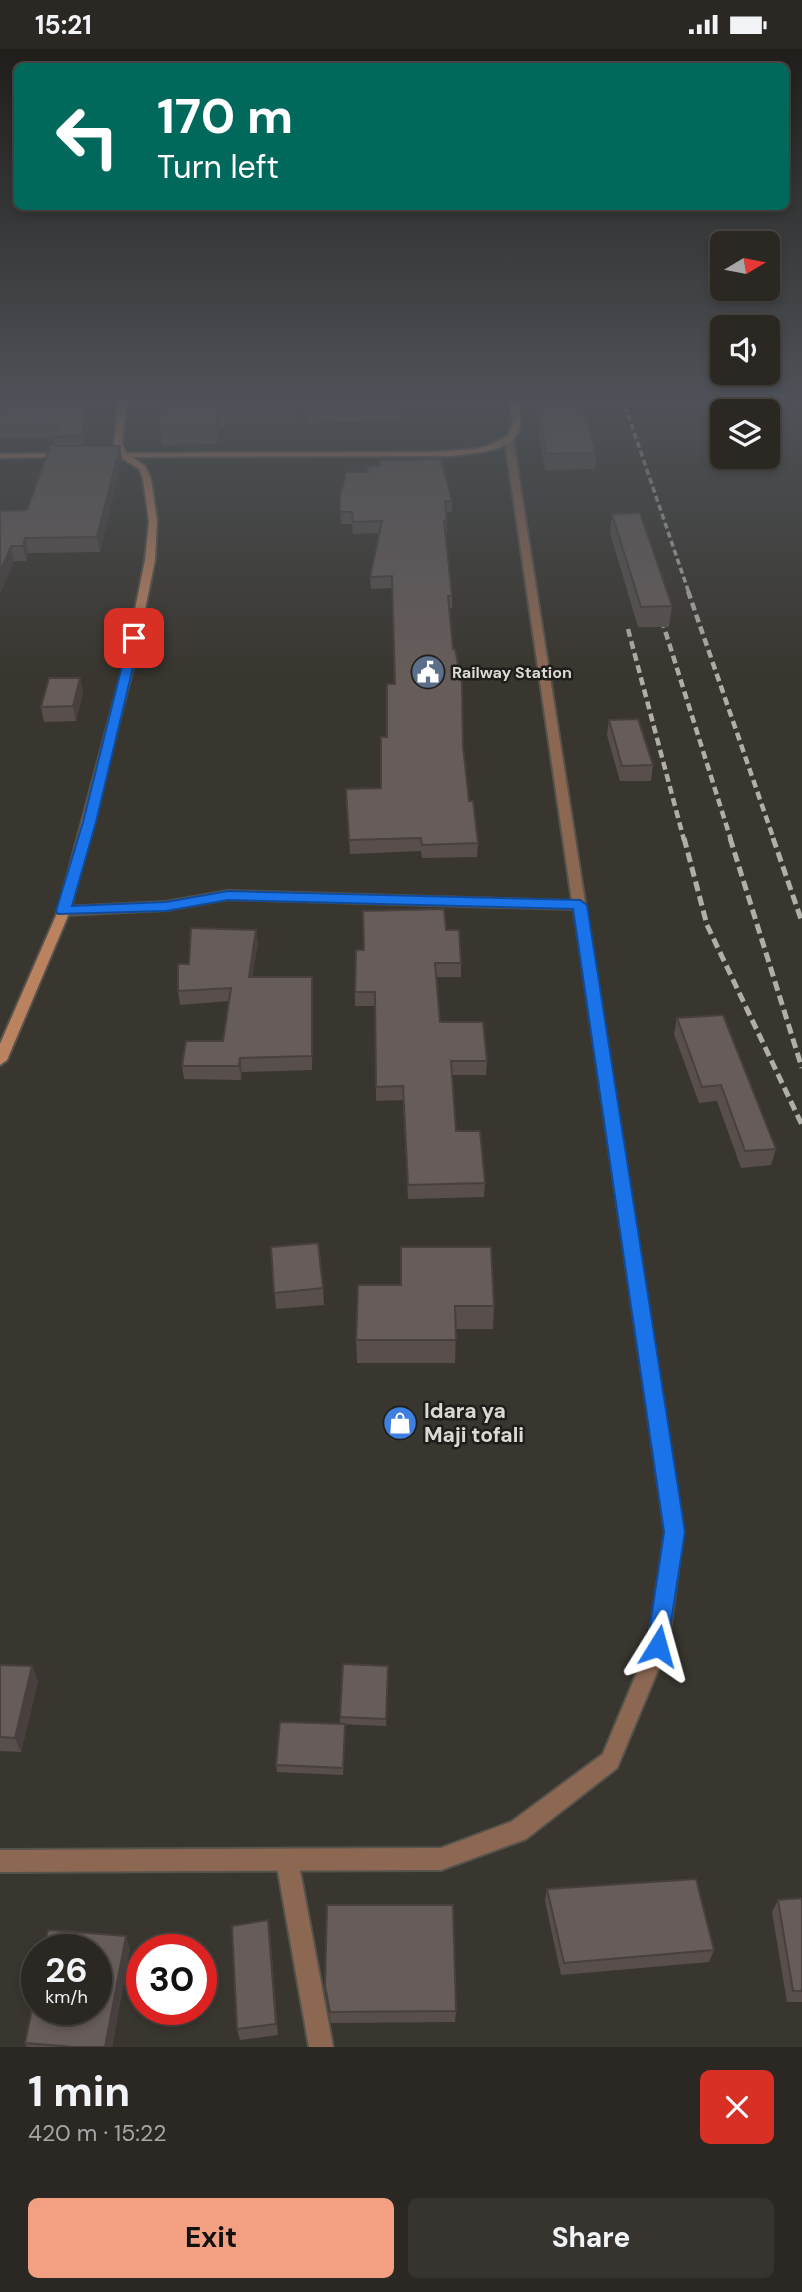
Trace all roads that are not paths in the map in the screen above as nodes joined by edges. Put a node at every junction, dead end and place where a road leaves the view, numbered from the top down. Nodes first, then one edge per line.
1 (149, 490) edge
2 (517, 490) edge
3 (580, 905) junction
4 (64, 911) junction
5 (0, 1060) edge
6 (287, 1860) junction
7 (0, 1861) edge
8 (321, 2047) edge

1 - 4 main road
2 - 3 street
3 - 4 street
3 - 6 street
4 - 5 main road
6 - 7 street
6 - 8 street

